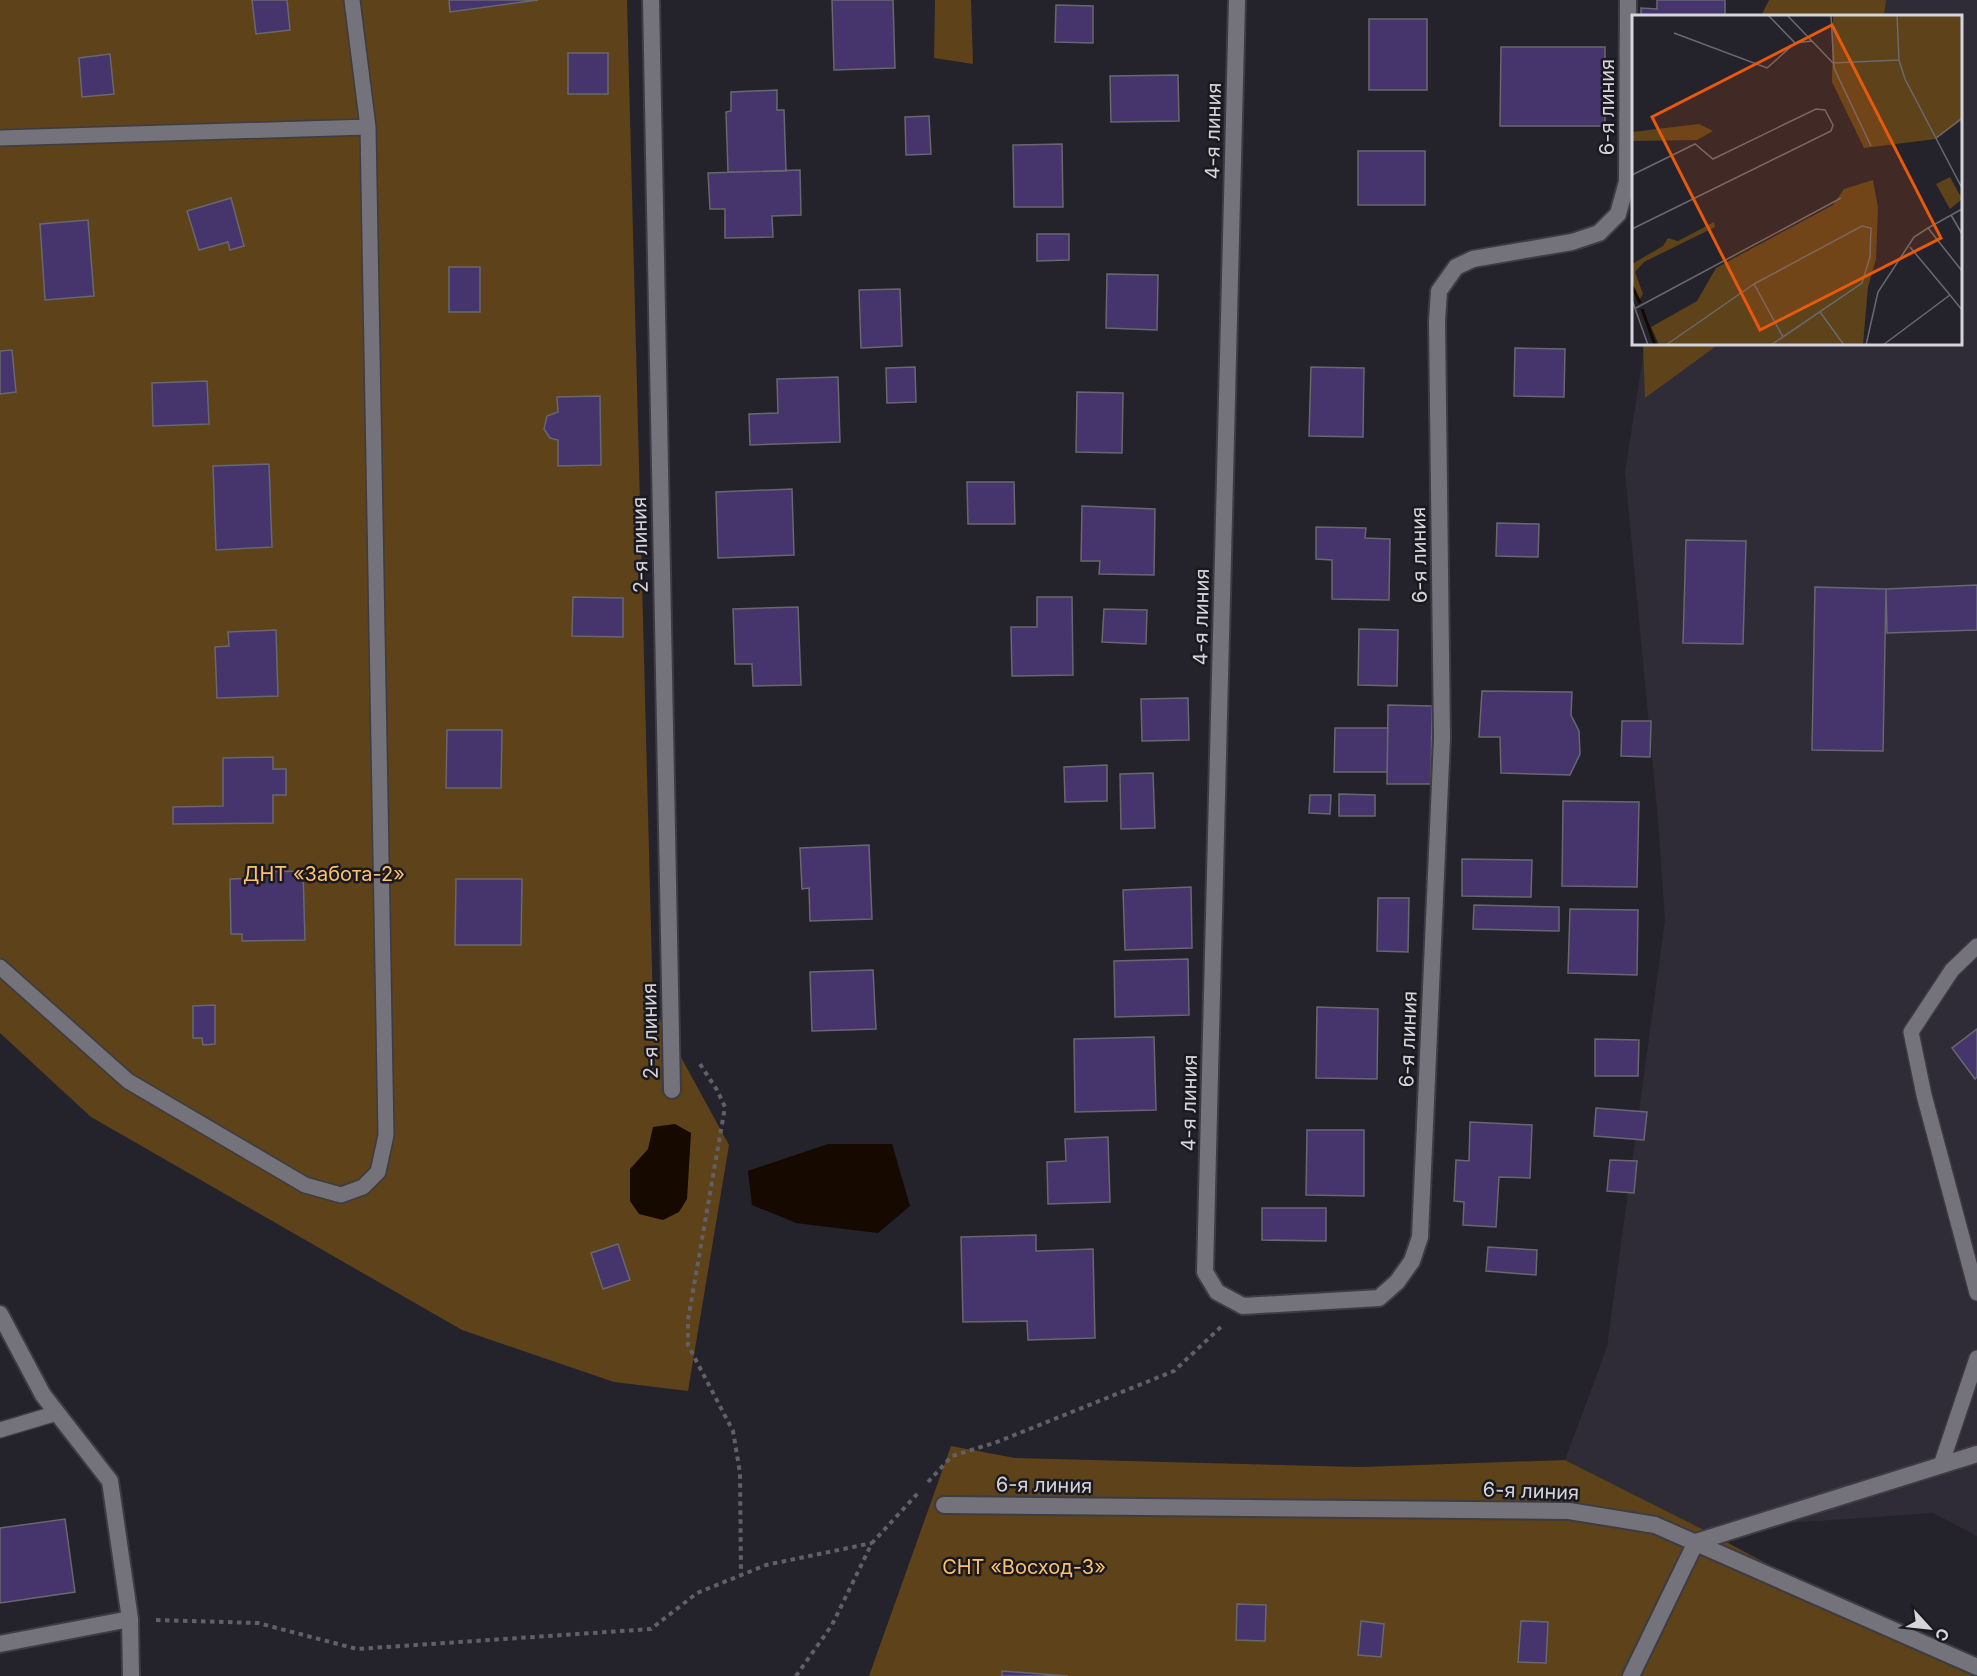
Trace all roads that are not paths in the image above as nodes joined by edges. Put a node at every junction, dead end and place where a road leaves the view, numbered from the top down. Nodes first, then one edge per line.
1 (352, 0) edge
2 (651, 0) edge
3 (1237, 0) edge
4 (1628, 0) edge
5 (368, 127) junction
6 (0, 138) edge
7 (1977, 946) edge
8 (0, 967) edge
9 (672, 1090) dead end
10 (1977, 1293) edge
11 (1243, 1306) joint
12 (0, 1314) edge
13 (1977, 1358) edge
14 (57, 1413) junction
15 (0, 1430) edge
16 (1977, 1454) edge
17 (1941, 1465) junction
18 (944, 1505) dead end
19 (1696, 1542) junction
20 (130, 1619) junction
21 (0, 1644) edge
22 (1977, 1667) edge
23 (131, 1676) edge
24 (1631, 1676) edge

1 - 5 lane
2 - 9 street, 2-я линия
3 - 11 street, 4-я линия
4 - 11 street, 6-я линия
5 - 6 lane
5 - 8 lane
7 - 10 lane
12 - 14 street
13 - 17 lane
14 - 15 lane
14 - 20 street
16 - 17 street
17 - 19 street
18 - 19 street, 6-я линия
19 - 22 street, 6-я линия
19 - 24 street
20 - 21 street
20 - 23 street

